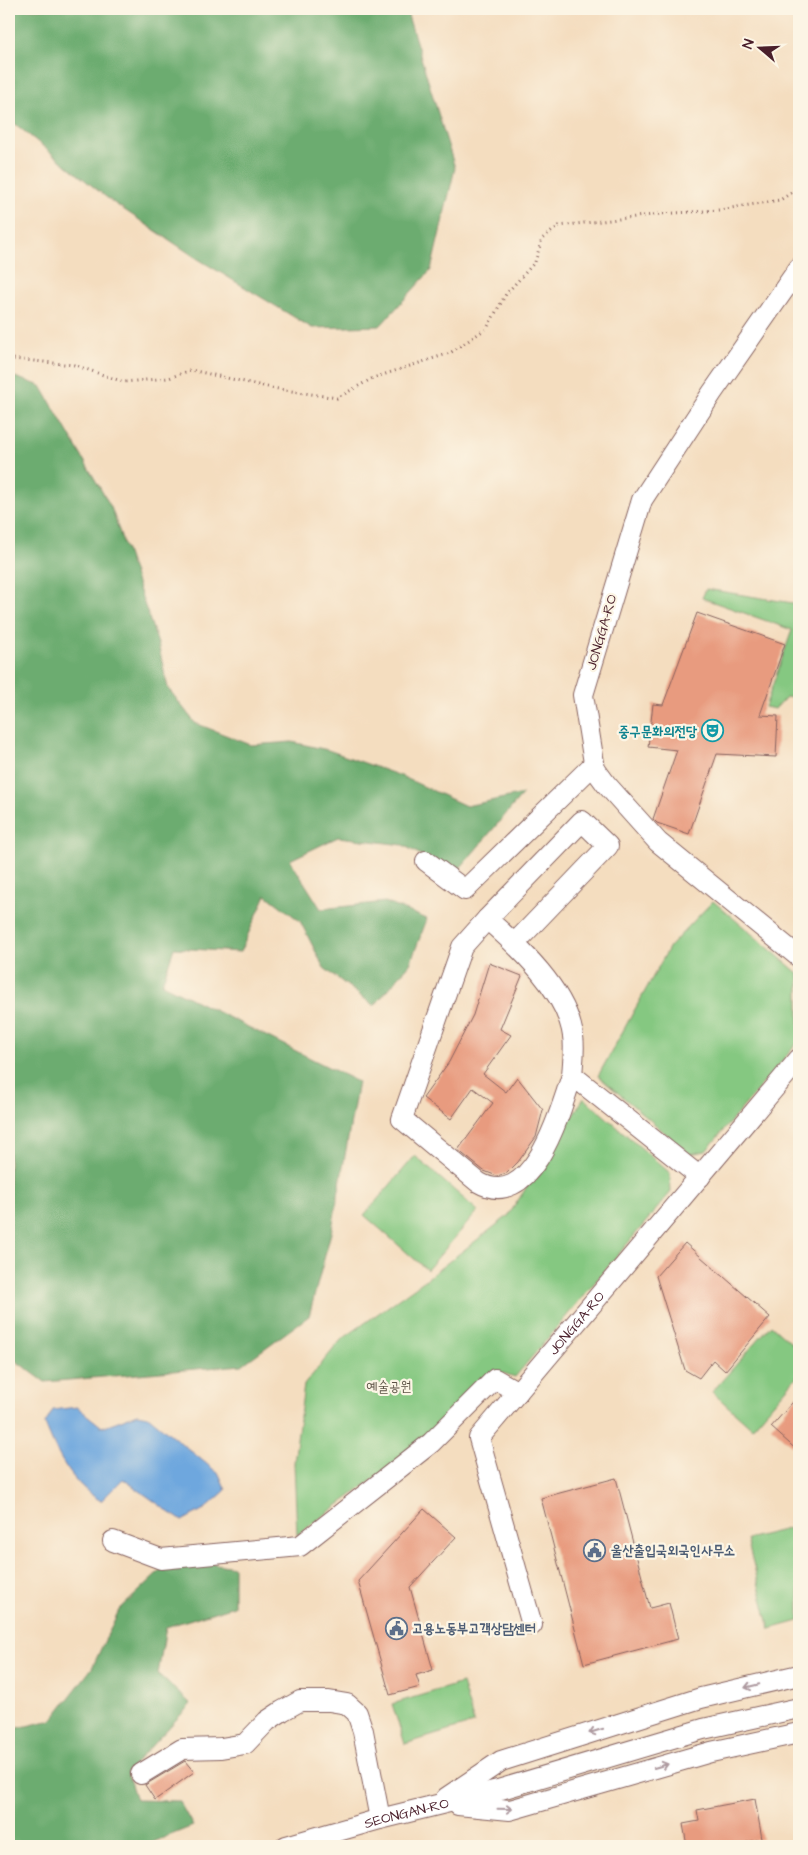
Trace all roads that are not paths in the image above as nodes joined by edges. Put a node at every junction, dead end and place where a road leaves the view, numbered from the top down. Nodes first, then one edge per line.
1 (799, 268) edge
2 (594, 764) junction
3 (426, 861) dead end
4 (487, 919) junction
5 (515, 944) junction
6 (799, 957) edge
7 (799, 1059) edge
8 (572, 1075) junction
9 (700, 1177) junction
10 (518, 1392) junction
11 (113, 1541) dead end
12 (532, 1626) dead end
13 (799, 1675) edge
14 (799, 1708) edge
15 (799, 1733) edge
16 (141, 1774) dead end
17 (439, 1804) junction
18 (380, 1819) junction
19 (286, 1846) edge

1 - 2 street, JONGGA-RO
2 - 3 street
2 - 6 street, JONGGA-RO
4 - 5 street
4 - 5 street
4 - 8 street
5 - 8 street
7 - 9 street, JONGGA-RO
8 - 9 street
9 - 10 street, JONGGA-RO
10 - 11 street
10 - 12 street, JONGGA-RO
13 -> 17 street
14 - 17 street, SEONGAN-RO
17 -> 15 street
16 - 18 street
17 - 18 street, SEONGAN-RO
18 - 19 street, SEONGAN-RO

